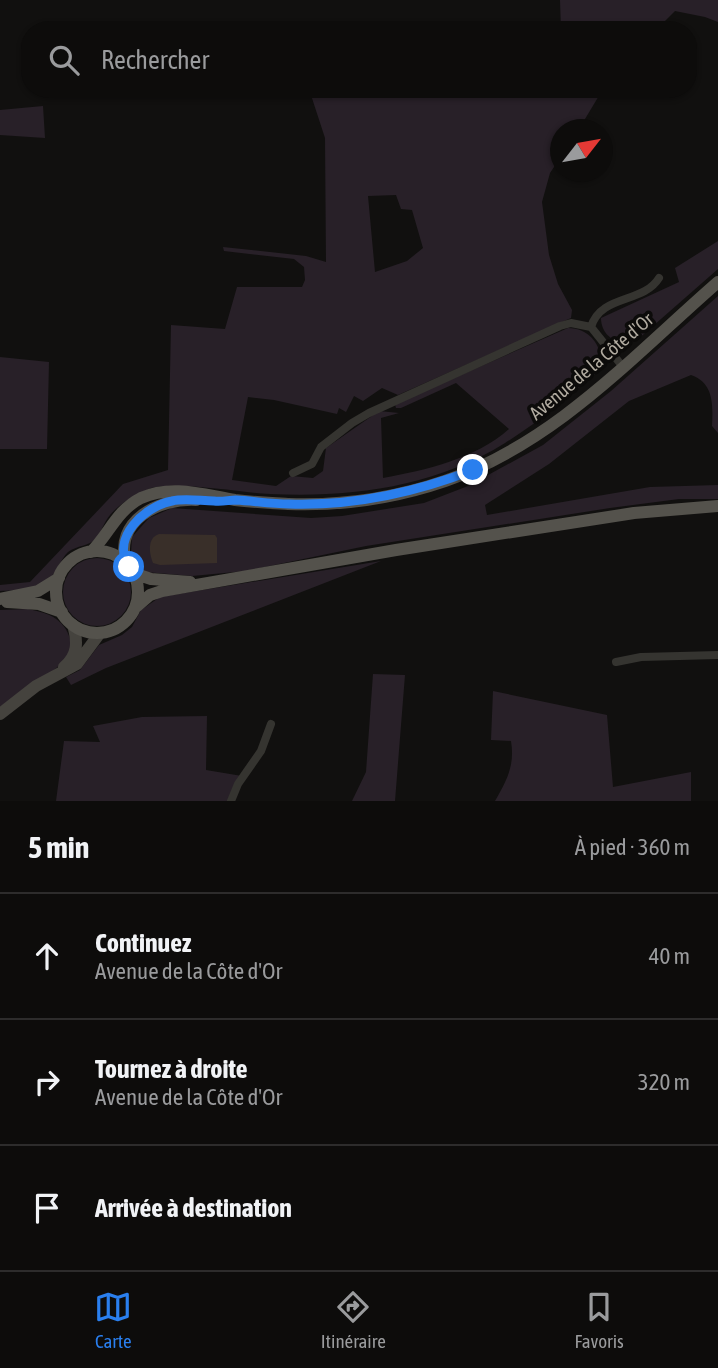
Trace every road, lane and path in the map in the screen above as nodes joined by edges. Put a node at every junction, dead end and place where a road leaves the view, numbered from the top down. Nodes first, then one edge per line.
1 (659, 278) dead end
2 (718, 282) edge
3 (591, 327) junction
4 (623, 367) junction
5 (293, 473) dead end
6 (233, 500) junction
7 (718, 506) edge
8 (91, 552) junction
9 (130, 568) junction
10 (59, 578) junction
11 (215, 582) junction
12 (0, 600) edge
13 (136, 607) junction
14 (62, 612) junction
15 (73, 625) junction
16 (100, 633) junction
17 (718, 655) edge
18 (616, 662) dead end
19 (54, 677) junction
20 (0, 714) edge
21 (271, 724) dead end
22 (231, 801) edge

1 - 3 street
2 - 4 main road, Avenue de la Côte d'Or
3 - 4 street
3 - 5 street
4 - 6 main road, Avenue de la Côte d'Or
6 - 8 main road, Avenue de la Côte d'Or
6 - 9 main road, Avenue de la Côte d'Or
7 - 11 main road
8 - 9 main road
8 - 10 main road
9 - 11 main road
9 - 13 main road
10 - 12 main road
10 - 14 main road
11 - 13 main road
12 - 14 main road
13 - 16 main road
14 - 15 main road
15 - 16 main road
15 - 19 main road
16 - 19 main road
17 - 18 street
19 - 20 main road
21 - 22 street

